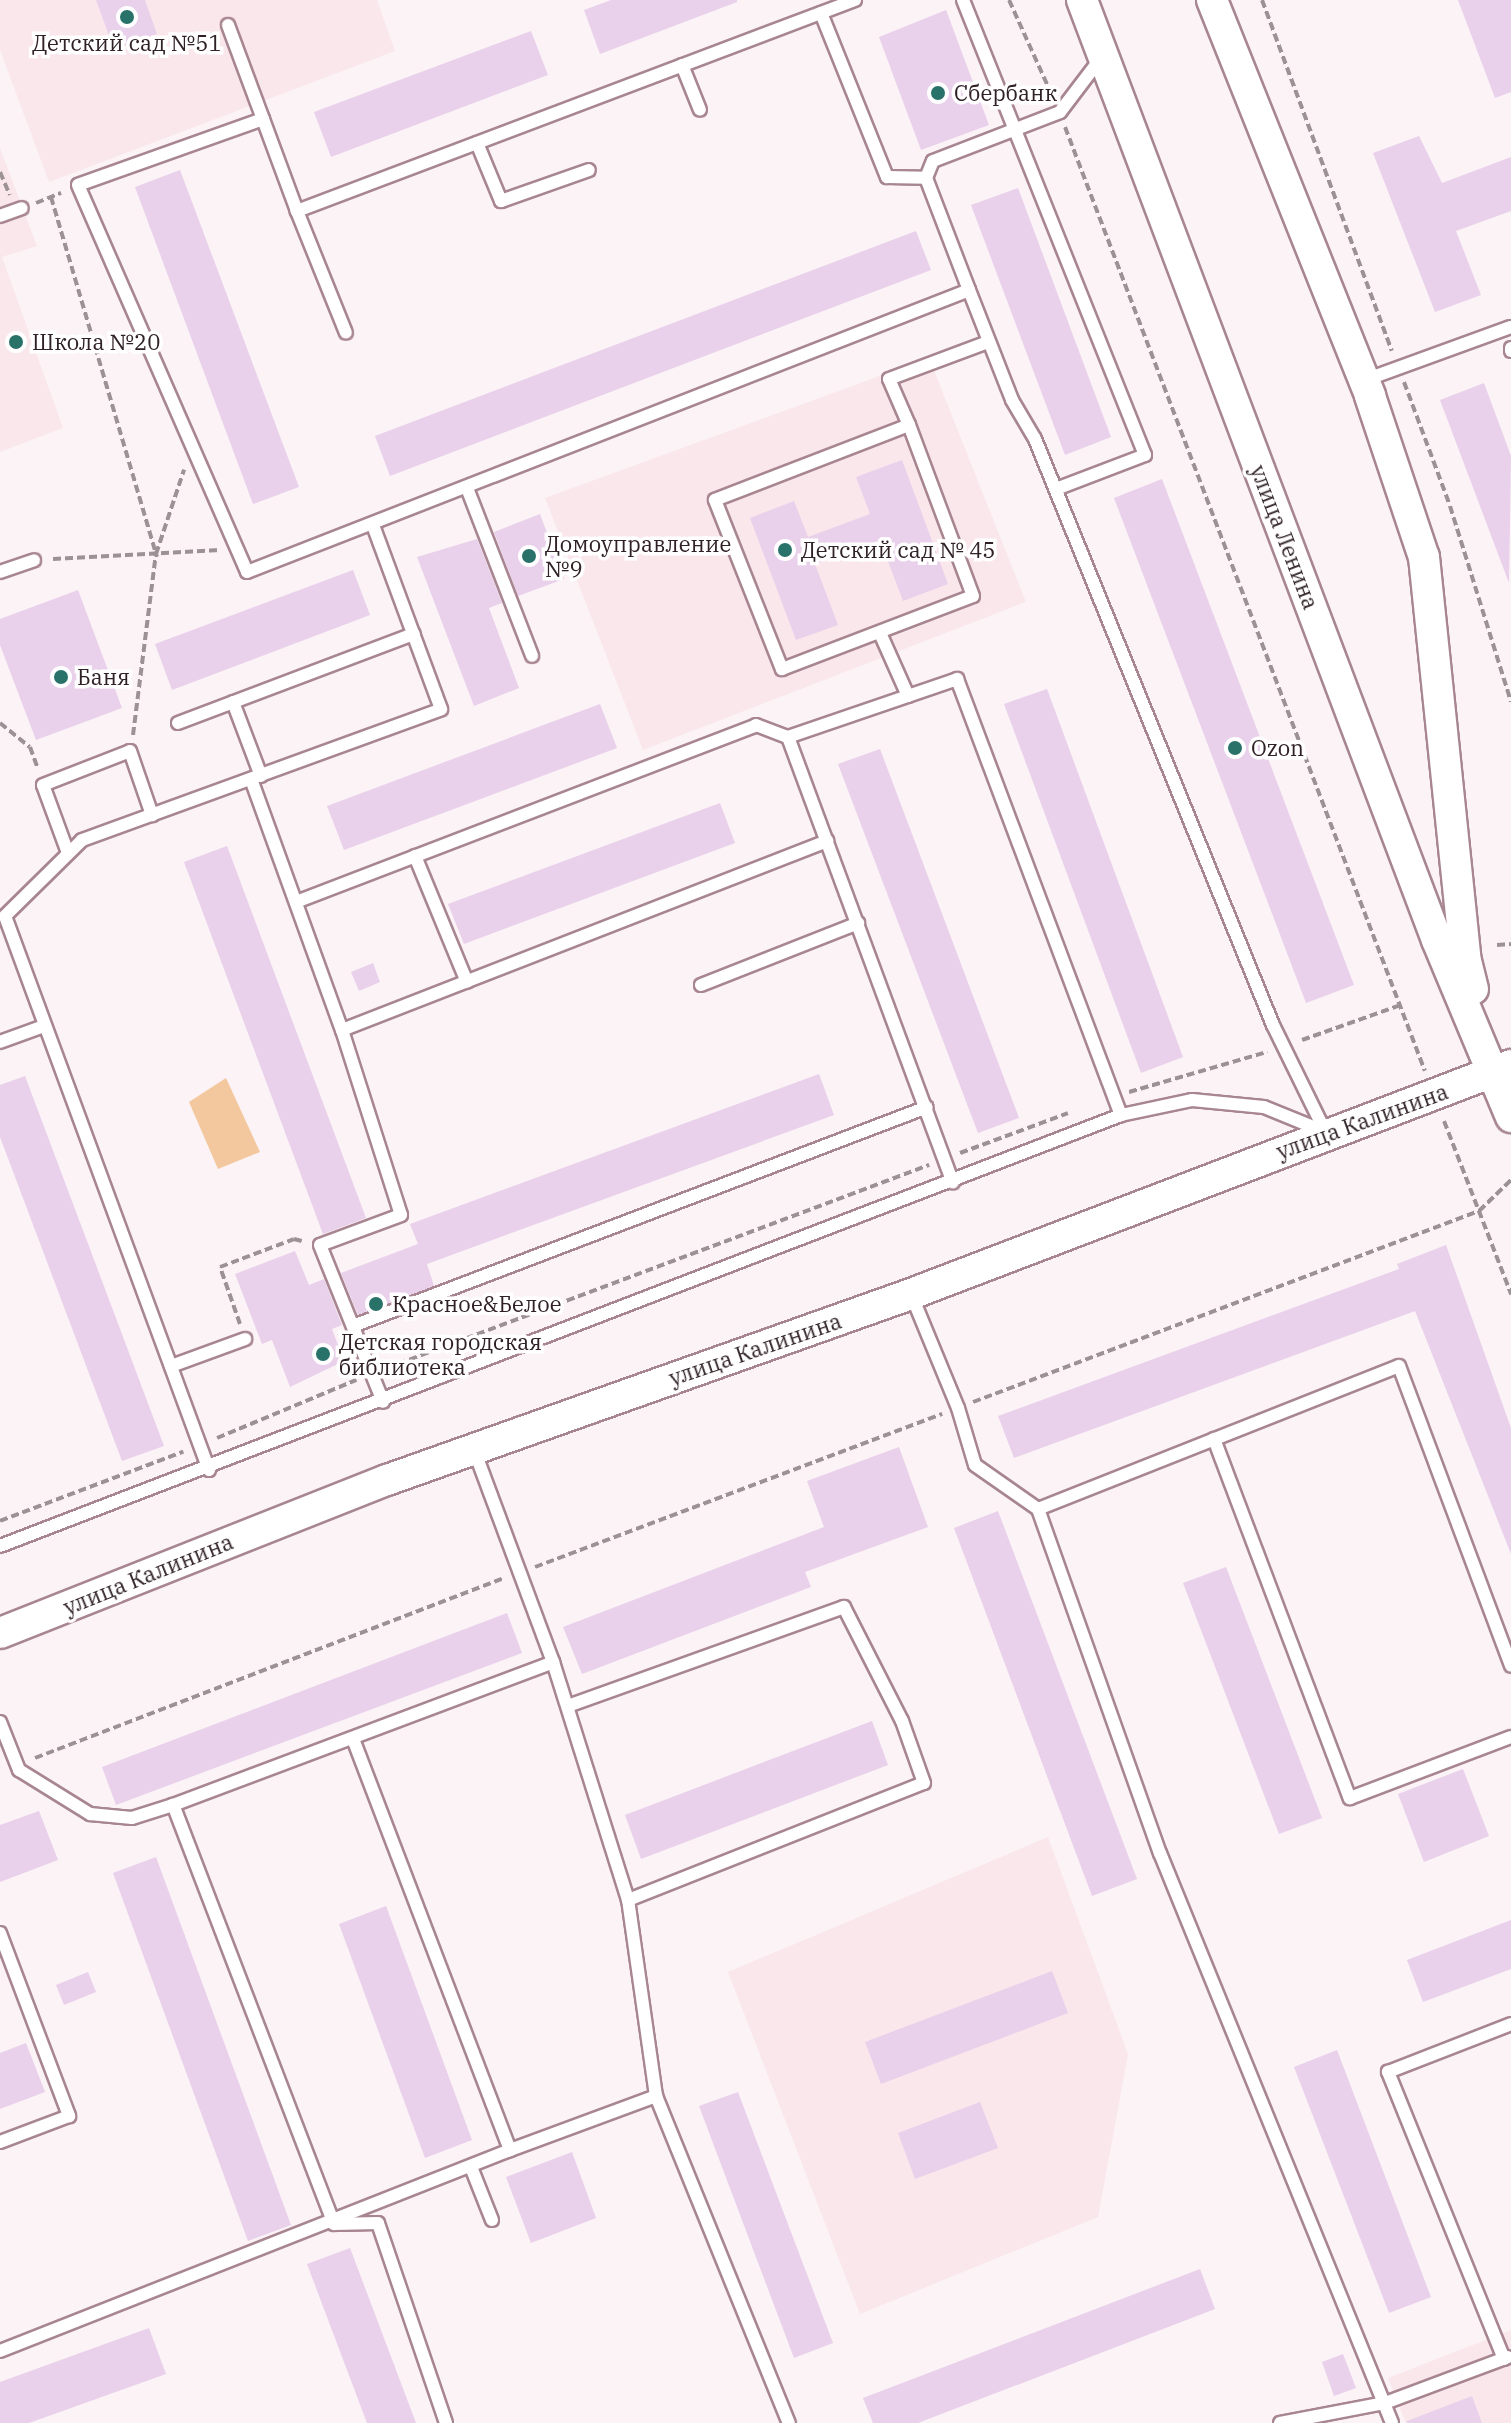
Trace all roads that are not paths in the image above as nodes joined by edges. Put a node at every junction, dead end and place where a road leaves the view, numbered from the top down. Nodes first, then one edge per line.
1 (855, 0) edge
2 (963, 0) edge
3 (1082, 0) edge
4 (1212, 0) edge
5 (821, 13) junction
6 (228, 25) dead end
7 (1103, 56) junction
8 (682, 65) junction
9 (700, 110) dead end
10 (263, 119) junction
11 (1015, 130) junction
12 (477, 143) junction
13 (589, 170) dead end
14 (926, 178) junction
15 (22, 208) dead end
16 (297, 211) junction
17 (0, 216) edge
18 (969, 290) junction
19 (1511, 327) edge
20 (346, 333) dead end
21 (988, 342) junction
22 (1365, 380) junction
23 (909, 425) junction
24 (467, 488) junction
25 (1056, 489) junction
26 (373, 525) junction
27 (34, 560) road end
28 (0, 572) edge
29 (880, 633) junction
30 (414, 634) junction
31 (532, 656) dead end
32 (908, 696) junction
33 (233, 702) junction
34 (178, 723) dead end
35 (788, 737) junction
36 (256, 778) junction
37 (152, 815) junction
38 (827, 841) junction
39 (68, 853) junction
40 (415, 856) junction
41 (296, 902) junction
42 (2, 910) edge
43 (858, 923) junction
44 (467, 982) junction
45 (701, 985) dead end
46 (44, 1026) junction
47 (342, 1030) junction
48 (0, 1042) edge
49 (1502, 1069) edge
50 (927, 1107) junction
51 (1121, 1115) junction
52 (1511, 1117) edge
53 (1326, 1133) junction
54 (953, 1182) junction
55 (911, 1294) junction
56 (353, 1326) junction
57 (245, 1339) road end
58 (171, 1366) junction
59 (383, 1402) junction
60 (1214, 1439) junction
61 (474, 1448) junction
62 (209, 1470) junction
63 (1038, 1509) junction
64 (0, 1546) edge
65 (0, 1633) edge
66 (553, 1662) junction
67 (1511, 1666) edge
68 (571, 1705) junction
69 (0, 1722) edge
70 (1511, 1737) edge
71 (354, 1741) junction
72 (173, 1805) junction
73 (628, 1900) junction
74 (0, 1933) edge
75 (1511, 2024) edge
76 (656, 2096) junction
77 (0, 2142) edge
78 (510, 2150) junction
79 (471, 2167) junction
80 (492, 2220) dead end
81 (334, 2224) junction
82 (0, 2351) edge
83 (1507, 2357) edge
84 (1385, 2403) junction
85 (446, 2423) edge
86 (789, 2423) edge
87 (1280, 2423) edge
88 (1392, 2423) edge

1 - 5 lane
2 - 11 lane
3 - 7 street, улица Ленина
4 - 22 street, улица Ленина
5 - 8 lane
5 - 14 lane
6 - 10 lane
7 - 11 lane
7 - 49 street, улица Ленина
8 - 9 lane
8 - 12 lane
10 - 16 lane
10 - 26 lane
11 - 14 lane
11 - 25 lane
12 - 13 lane
12 - 16 lane
14 - 18 lane
15 - 17 lane
16 - 20 lane
18 - 21 lane
18 - 24 lane
19 - 22 lane
21 - 23 lane
21 - 25 lane
22 - 49 street, улица Ленина
23 - 29 lane
23 - 29 lane
24 - 26 lane
24 - 31 lane
25 - 53 lane
26 - 30 lane
27 - 28 lane
29 - 32 lane
30 - 33 lane
30 - 36 lane
32 - 35 lane
32 - 51 lane
33 - 34 lane
33 - 36 lane
35 - 38 lane
35 - 40 lane
36 - 37 lane
36 - 41 lane
37 - 39 lane
37 - 39 lane
38 - 43 lane
38 - 44 lane
39 - 42 lane
40 - 41 lane
40 - 44 lane
41 - 47 lane
42 - 46 lane
43 - 45 lane
43 - 50 lane
44 - 47 lane
46 - 48 lane
46 - 58 lane
47 - 56 lane
49 - 52 street, улица Ленина
49 - 53 street, улица Калинина
50 - 54 lane
50 - 56 lane
51 - 53 lane
51 - 54 lane
53 - 55 street, улица Калинина
54 - 59 lane
55 - 61 street, улица Калинина
55 - 63 lane
56 - 59 lane
57 - 58 lane
58 - 62 lane
59 - 62 lane
60 - 63 lane
60 - 67 lane
60 - 70 lane
61 - 65 street, улица Калинина
61 - 66 lane
62 - 64 lane
63 - 84 lane
66 - 68 lane
66 - 71 lane
68 - 73 lane
68 - 73 lane
69 - 72 lane
71 - 72 lane
71 - 78 lane
72 - 81 lane
73 - 76 lane
74 - 77 lane
75 - 83 lane
76 - 78 lane
76 - 86 lane
78 - 79 lane
79 - 80 lane
79 - 81 lane
81 - 82 lane
81 - 85 lane
83 - 84 lane
84 - 87 lane
84 - 88 lane

